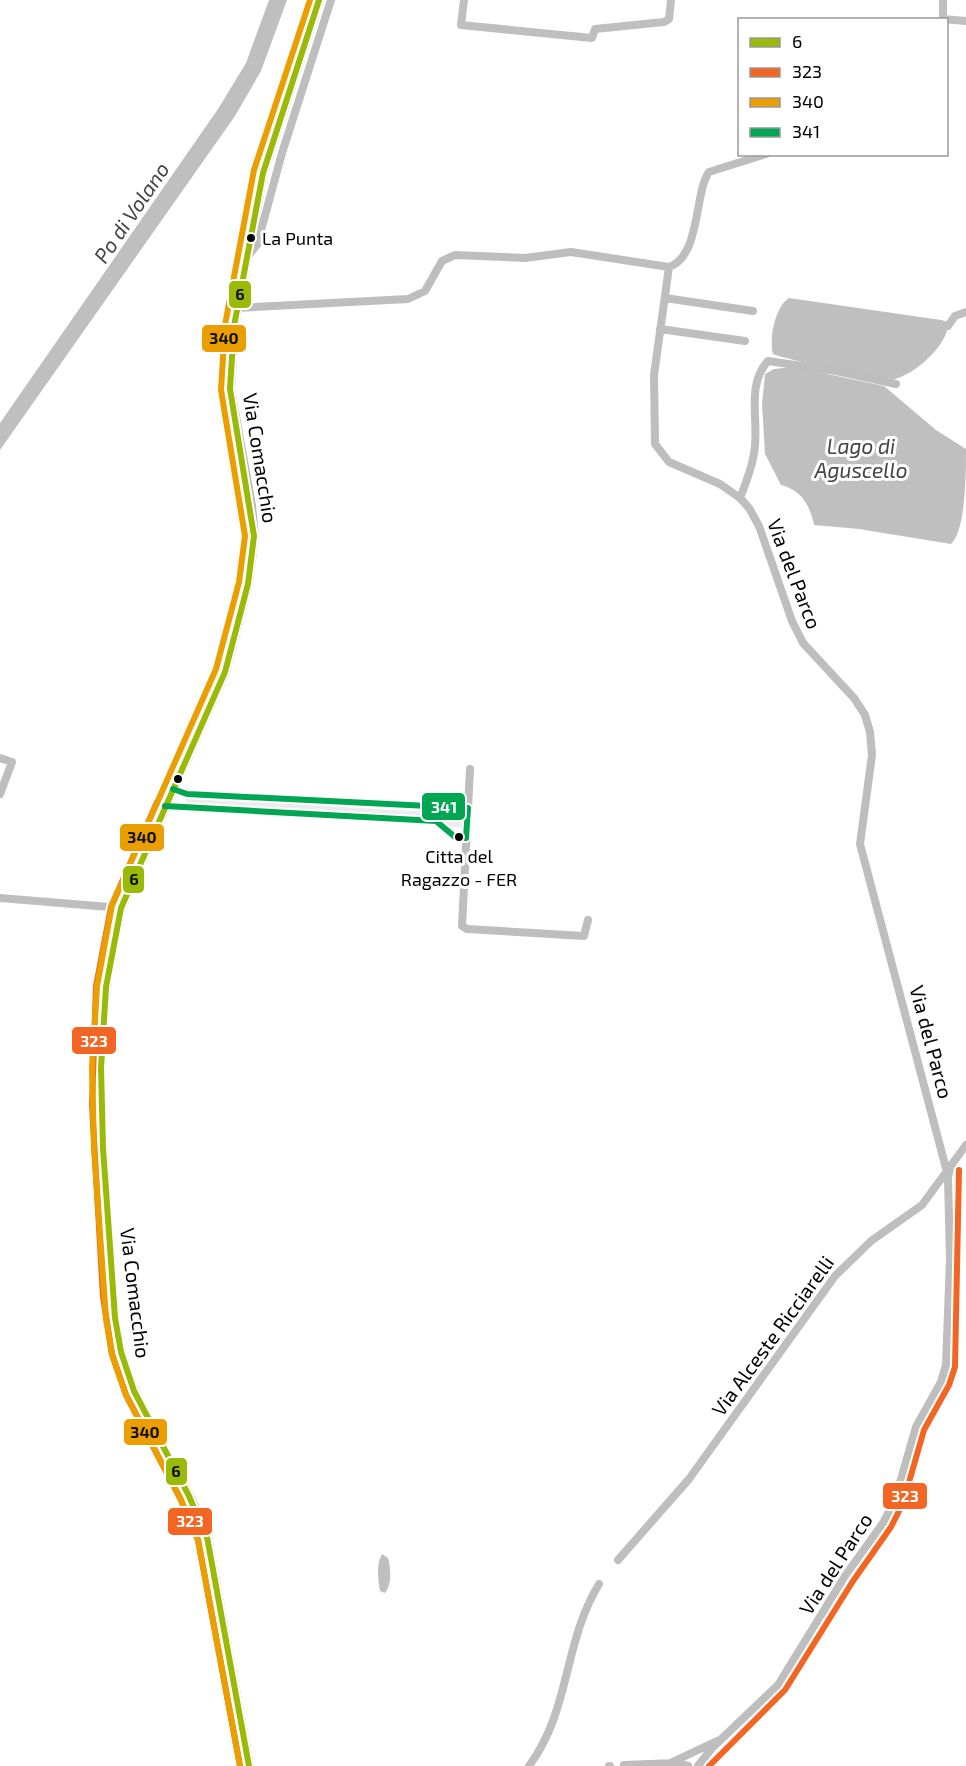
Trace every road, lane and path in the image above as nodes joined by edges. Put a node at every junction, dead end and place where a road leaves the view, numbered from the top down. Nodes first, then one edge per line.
1 (319, 0) edge
2 (331, 0) edge
3 (760, 156) edge
4 (246, 257) junction
5 (669, 267) junction
6 (665, 298) junction
7 (237, 308) junction
8 (753, 311) dead end
9 (660, 329) junction
10 (745, 341) dead end
11 (896, 384) dead end
12 (740, 498) junction
13 (0, 759) edge
14 (470, 769) dead end
15 (173, 789) junction
16 (0, 794) edge
17 (165, 806) junction
18 (468, 808) junction
19 (466, 838) junction
20 (0, 898) edge
21 (121, 908) junction
22 (588, 920) dead end
23 (966, 1145) edge
24 (949, 1170) junction
25 (941, 1182) junction
26 (949, 1194) junction
27 (949, 1206) junction
28 (618, 1560) dead end
29 (599, 1584) dead end
30 (724, 1737) junction
31 (624, 1765) edge
32 (667, 1765) edge
33 (249, 1766) edge
34 (529, 1766) edge
35 (688, 1766) edge
36 (698, 1766) edge

1 - 4 main road, Via Comacchio
2 - 4 street, Via Comacchio
3 - 5 street
4 - 7 main road, Via Comacchio
5 - 6 street, Via del Parco
5 - 7 street
6 - 8 street
6 - 9 street, Via del Parco
7 - 15 main road, Via Comacchio
9 - 10 street
9 - 12 street, Via del Parco
11 - 12 street
12 - 24 street, Via del Parco
13 - 16 street
14 - 18 street
15 - 17 main road, Via Comacchio
15 - 18 street
17 - 19 street
17 - 21 main road, Via Comacchio
18 - 19 street
19 - 22 street
20 - 21 street
21 - 33 main road, Via Comacchio
23 - 24 street, Via Alceste Ricciarelli
24 - 25 street, Via Alceste Ricciarelli
24 - 26 street, Via del Parco
25 - 26 street
25 - 27 street, Via del Parco
25 - 28 street, Via Alceste Ricciarelli
26 - 27 street, Via del Parco
27 - 30 street, Via del Parco
29 - 34 street
30 - 32 street
30 - 36 street, Via del Parco
31 - 32 street
32 - 35 street

